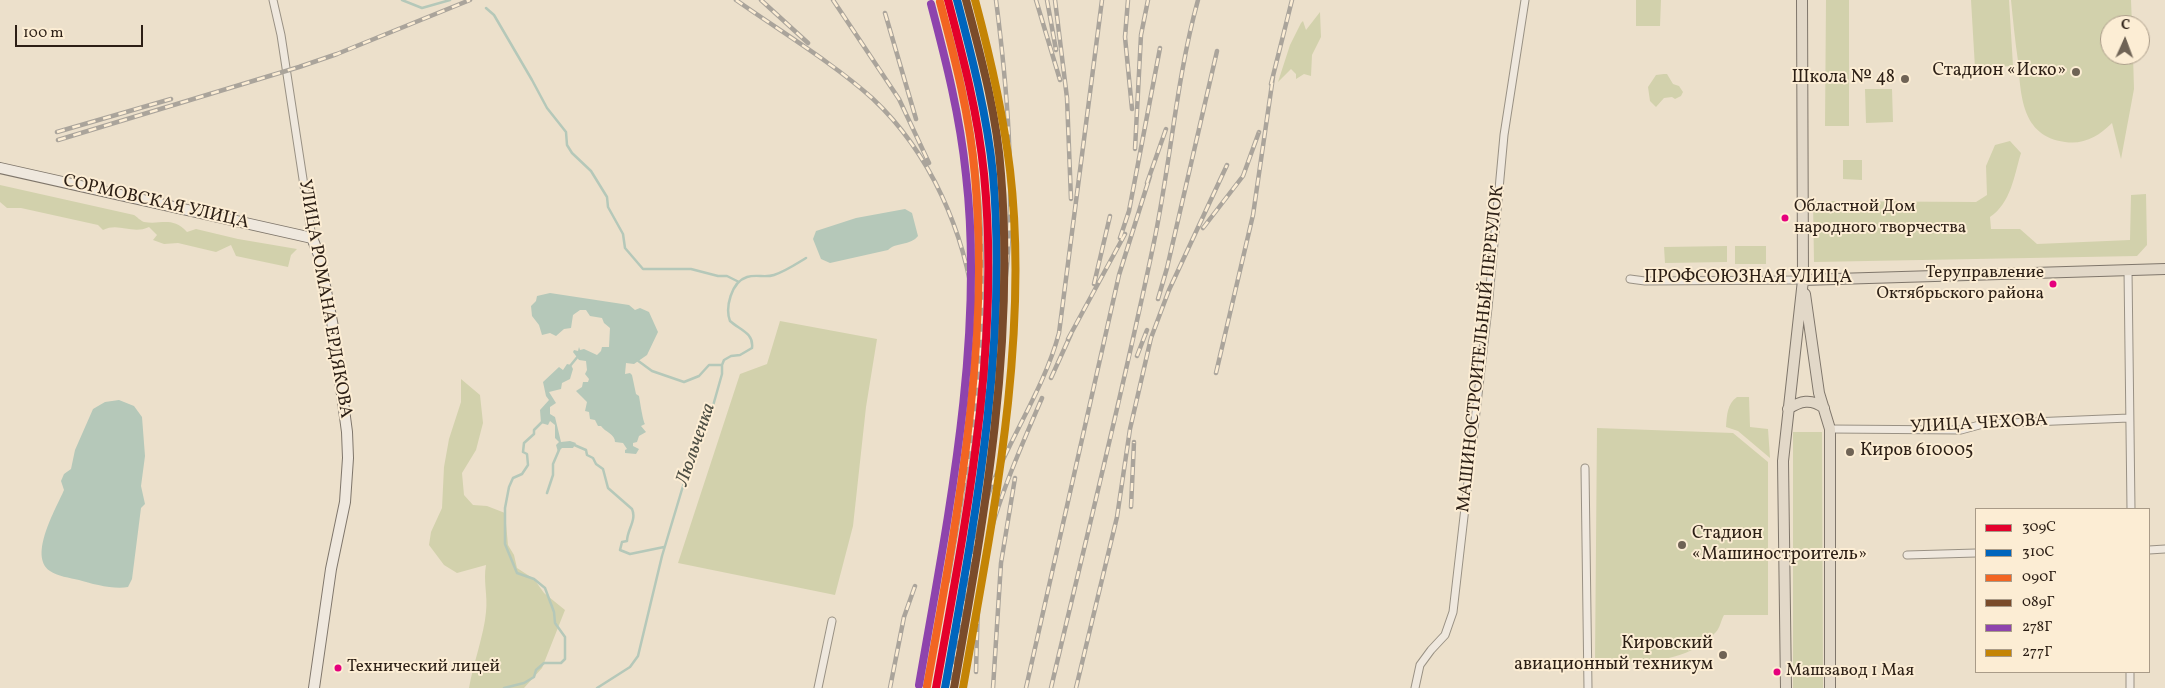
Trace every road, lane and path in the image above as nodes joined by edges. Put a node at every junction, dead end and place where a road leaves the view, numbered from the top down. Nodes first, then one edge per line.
1 (273, 0) edge
2 (1526, 0) edge
3 (1802, 0) edge
4 (0, 168) edge
5 (312, 238) junction
6 (2165, 269) edge
7 (2128, 270) junction
8 (1630, 279) dead end
9 (1803, 280) junction
10 (1824, 408) junction
11 (1788, 409) junction
12 (2129, 418) junction
13 (1830, 429) junction
14 (1586, 468) dead end
15 (2131, 508) edge
16 (2150, 550) edge
17 (2165, 550) edge
18 (1975, 553) edge
19 (1907, 555) dead end
20 (832, 621) dead end
21 (2130, 673) edge
22 (314, 688) edge
23 (818, 688) edge
24 (1415, 688) edge
25 (1588, 688) edge
26 (1786, 688) edge
27 (1830, 688) edge
28 (2130, 688) edge

1 - 5 street, УЛИЦА РОМАНА ЕРДЯКОВА
2 - 24 street, МАШИНОСТРОИТЕЛЬНЫЙ ПЕРЕУЛОК
3 - 9 main road
4 - 5 street, СОРМОВСКАЯ УЛИЦА
5 - 22 street, УЛИЦА РОМАНА ЕРДЯКОВА
6 - 7 main road, ПРОФСОЮЗНАЯ УЛИЦА
7 - 9 main road, ПРОФСОЮЗНАЯ УЛИЦА
7 - 12 street
8 - 9 street, ПРОФСОЮЗНАЯ УЛИЦА
9 - 10 main road
9 - 11 main road
10 - 11 main road
10 - 13 main road
11 - 26 main road
12 - 13 street, УЛИЦА ЧЕХОВА
12 - 15 street
13 - 27 main road
14 - 25 street
16 - 17 street
18 - 19 street
20 - 23 street
21 - 28 street

